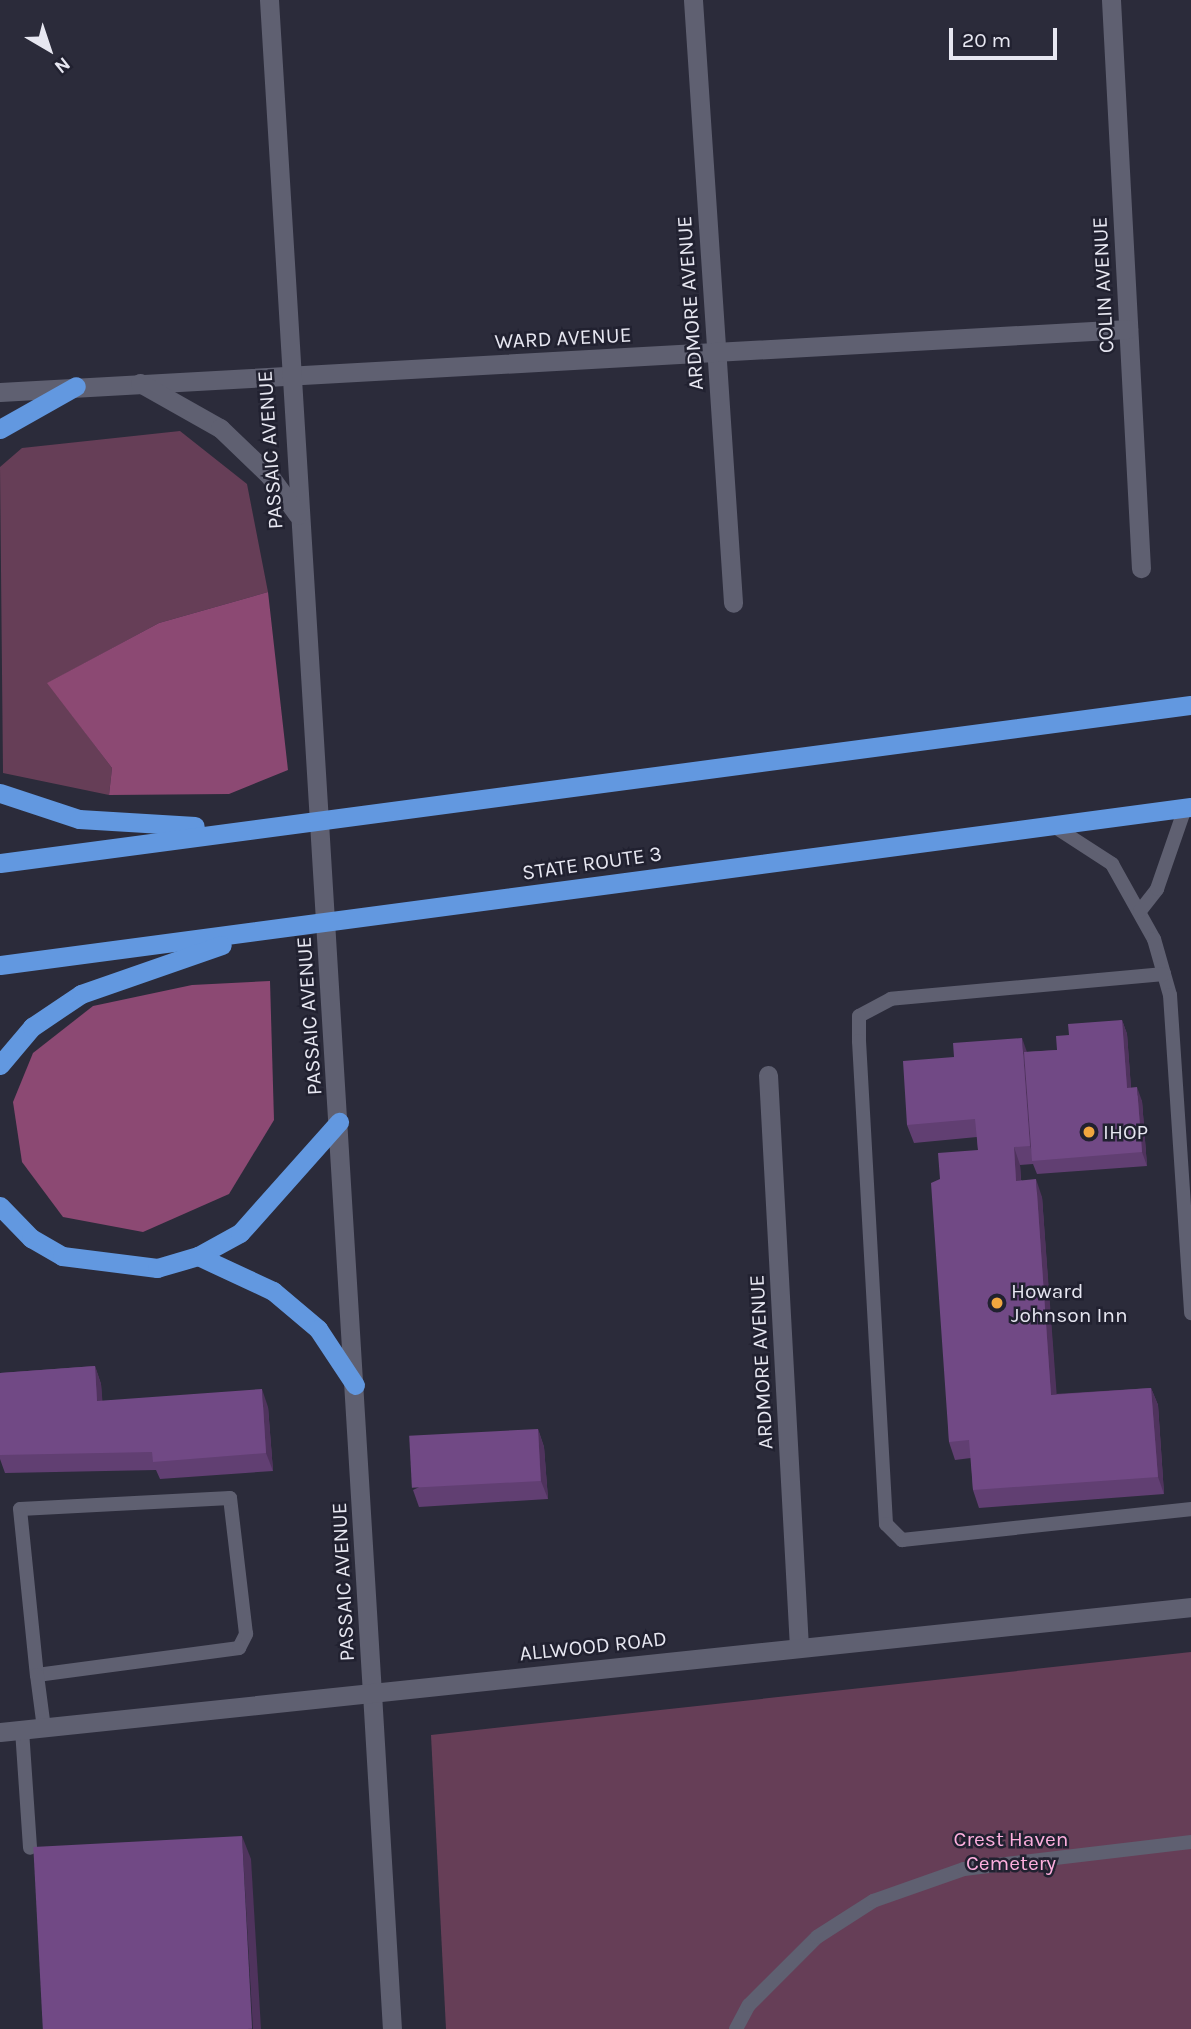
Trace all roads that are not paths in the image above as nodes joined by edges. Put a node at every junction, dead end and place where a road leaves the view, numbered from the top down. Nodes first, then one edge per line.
1 (269, 0) edge
2 (693, 0) edge
3 (1111, 0) edge
4 (1128, 329) junction
5 (716, 352) junction
6 (287, 377) junction
7 (140, 383) junction
8 (76, 386) junction
9 (0, 392) edge
10 (0, 429) edge
11 (299, 517) junction
12 (1141, 568) dead end
13 (733, 603) dead end
14 (1191, 705) edge
15 (0, 793) edge
16 (1188, 807) edge
17 (1052, 825) junction
18 (266, 826) junction
19 (0, 863) edge
20 (1140, 911) junction
21 (273, 929) junction
22 (0, 965) edge
23 (1164, 974) junction
24 (0, 1065) edge
25 (768, 1075) dead end
26 (339, 1122) junction
27 (0, 1206) edge
28 (198, 1256) junction
29 (1191, 1313) edge
30 (355, 1385) junction
31 (1191, 1509) edge
32 (1191, 1607) edge
33 (799, 1647) junction
34 (37, 1675) junction
35 (372, 1693) junction
36 (44, 1728) junction
37 (22, 1730) junction
38 (0, 1732) edge
39 (1191, 1842) edge
40 (30, 1848) edge
41 (392, 2029) edge
42 (736, 2029) edge

1 - 6 street, PASSAIC AVENUE
2 - 5 street, ARDMORE AVENUE
3 - 4 street, COLIN AVENUE
4 - 5 street, WARD AVENUE
4 - 12 street, COLIN AVENUE
5 - 6 street, WARD AVENUE
5 - 13 street, ARDMORE AVENUE
6 - 7 street, WARD AVENUE
6 - 11 street, PASSAIC AVENUE
7 - 8 street, WARD AVENUE
7 - 11 street
8 - 9 street, WARD AVENUE
8 - 10 highway
11 - 26 street, PASSAIC AVENUE
14 - 18 highway
15 - 18 highway
16 - 17 highway, STATE ROUTE 3
16 - 20 lane
17 - 20 lane
17 - 21 highway, STATE ROUTE 3
18 - 19 highway
20 - 23 lane
21 - 22 highway, STATE ROUTE 3
21 - 24 highway
23 - 29 lane
23 - 31 lane
25 - 33 street, ARDMORE AVENUE
26 - 28 highway
26 - 30 street, PASSAIC AVENUE
27 - 28 highway
28 - 30 highway
30 - 35 street, PASSAIC AVENUE
32 - 33 street, ALLWOOD ROAD
33 - 35 street, ALLWOOD ROAD
34 - 34 lane
34 - 36 lane
35 - 36 street, ALLWOOD ROAD
35 - 41 street, PASSAIC AVENUE
36 - 37 street, ALLWOOD ROAD
37 - 38 street, ALLWOOD ROAD
37 - 40 lane
39 - 42 lane

